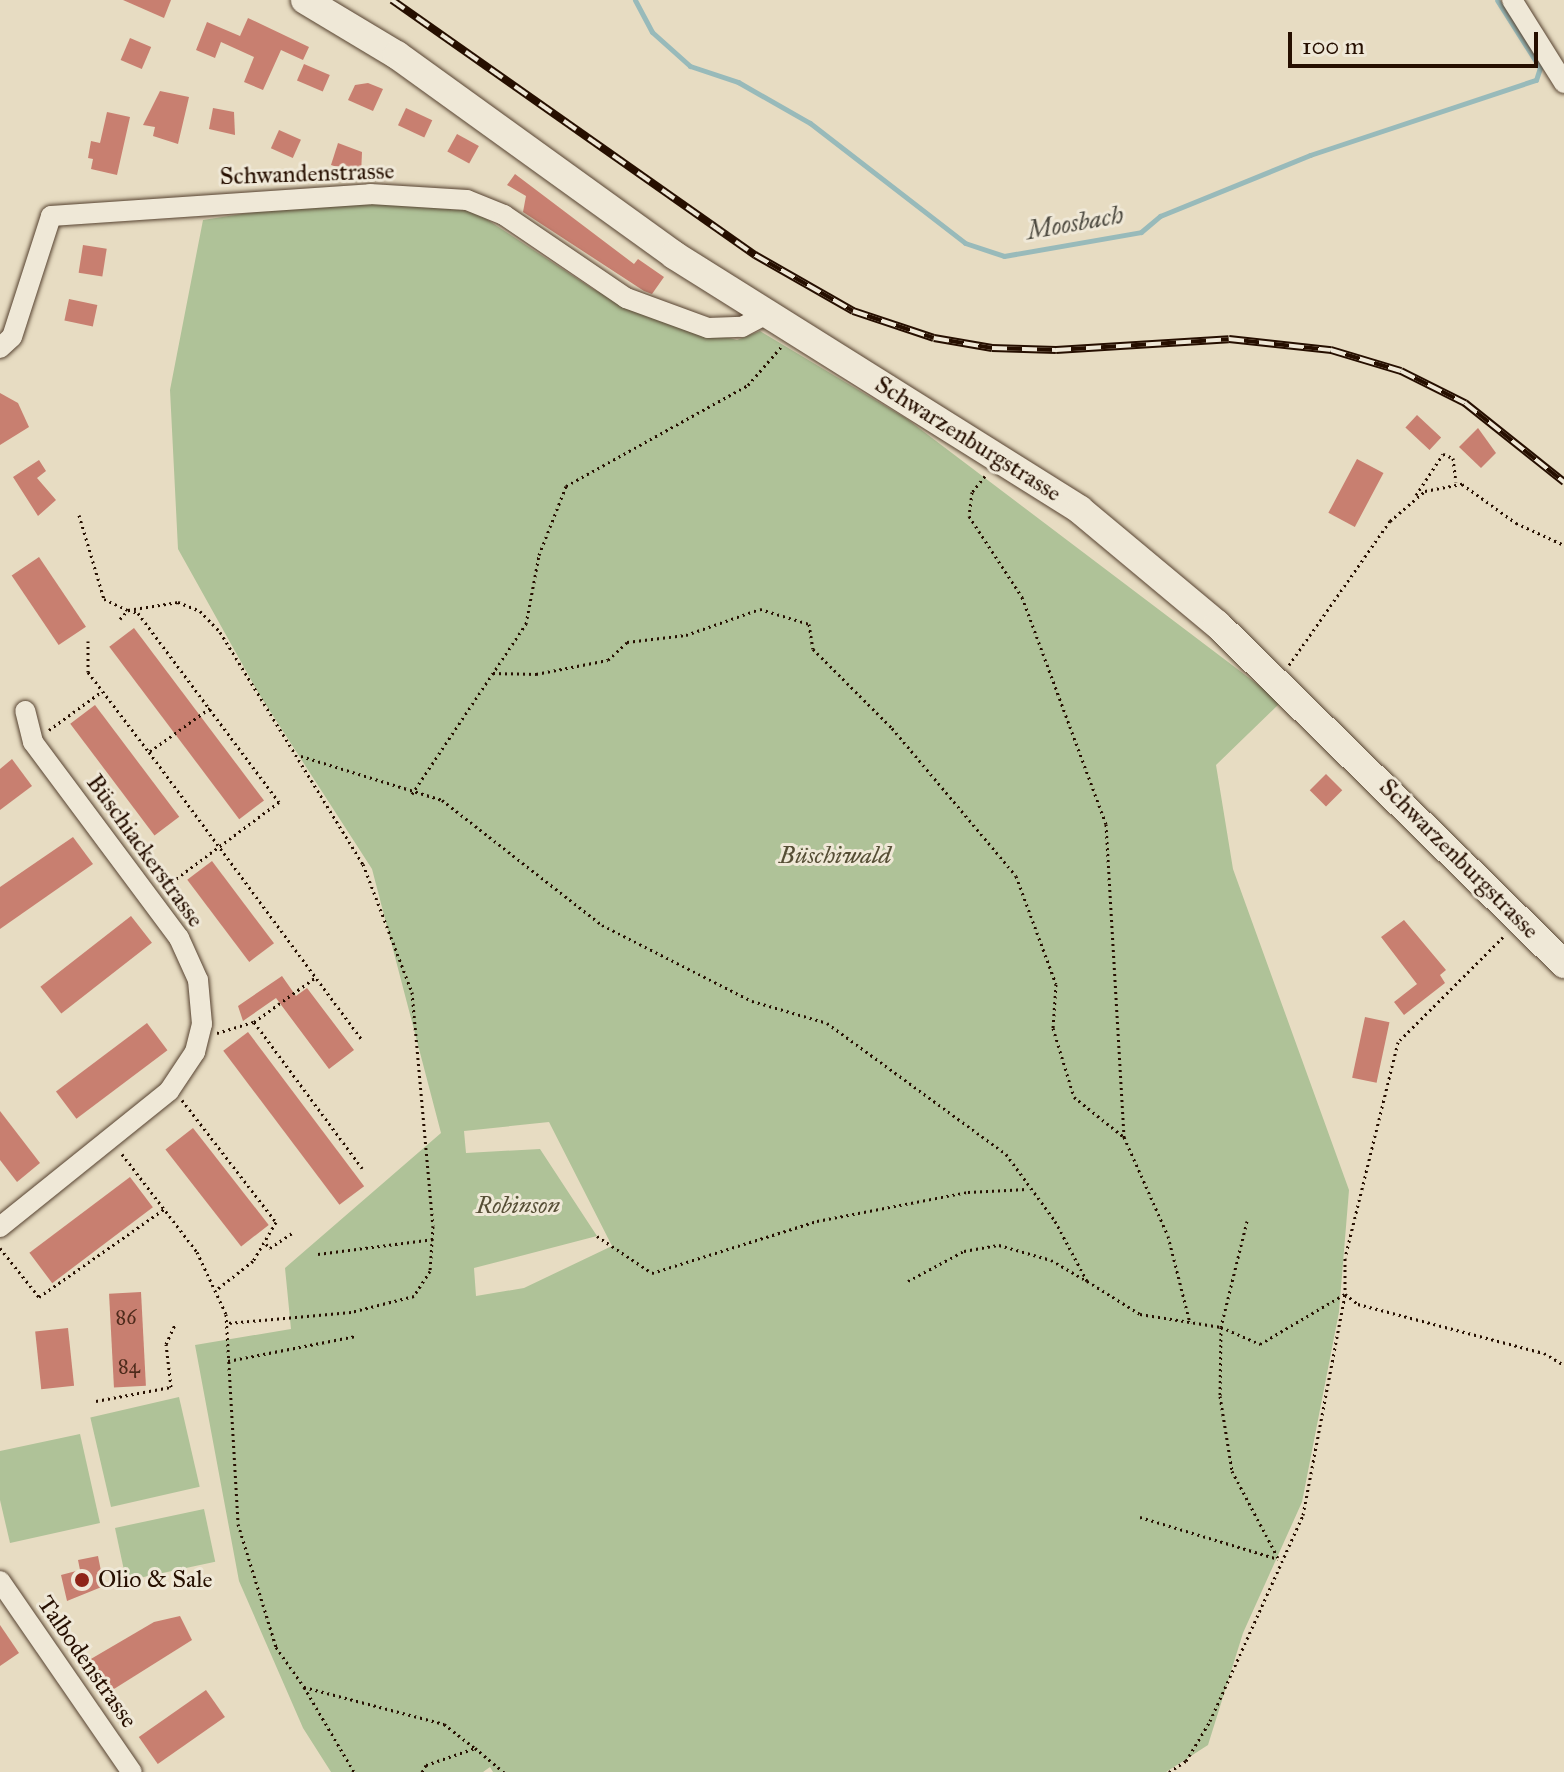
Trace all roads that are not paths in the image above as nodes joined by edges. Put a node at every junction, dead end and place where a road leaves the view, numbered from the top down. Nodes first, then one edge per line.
1 (305, 0) edge
2 (1512, 0) edge
3 (1564, 83) edge
4 (766, 314) junction
5 (0, 348) edge
6 (25, 711) dead end
7 (1564, 964) edge
8 (0, 1227) edge
9 (0, 1581) edge
10 (132, 1772) edge

1 - 4 main road, Schwarzenburgstrasse
2 - 3 street
4 - 5 street, Schwandenstrasse
4 - 7 main road, Schwarzenburgstrasse
6 - 8 street, Büschiackerstrasse
9 - 10 street, Talbodenstrasse

